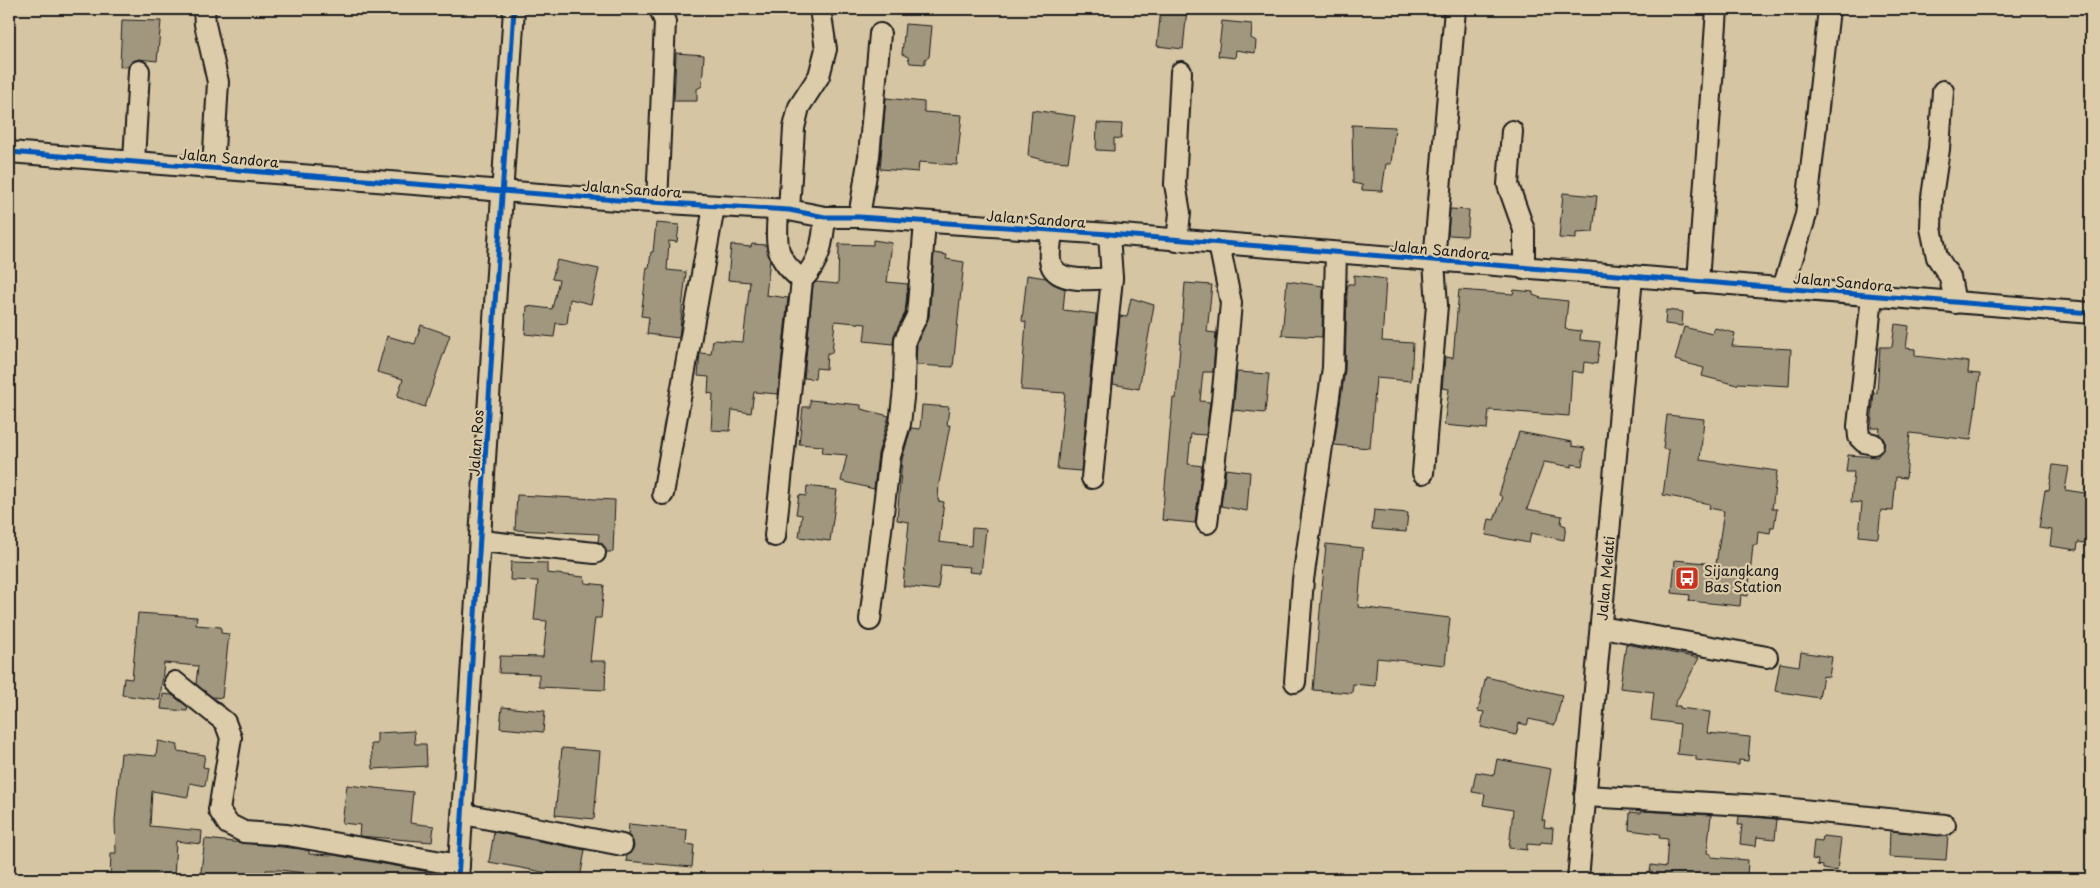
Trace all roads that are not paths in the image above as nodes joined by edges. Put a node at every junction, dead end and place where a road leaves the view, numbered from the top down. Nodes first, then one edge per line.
1 (204, 9) edge
2 (514, 9) edge
3 (660, 9) edge
4 (820, 9) edge
5 (1455, 9) edge
6 (1717, 9) edge
7 (1828, 9) edge
8 (880, 34) dead end
9 (139, 70) dead end
10 (1181, 72) dead end
11 (1943, 91) dead end
12 (1512, 131) dead end
13 (9, 152) edge
14 (134, 161) junction
15 (213, 168) junction
16 (503, 191) junction
17 (657, 203) junction
18 (714, 207) junction
19 (784, 211) junction
20 (825, 217) junction
21 (860, 217) junction
22 (925, 223) junction
23 (1052, 232) junction
24 (1109, 234) junction
25 (1177, 241) junction
26 (1219, 244) junction
27 (1336, 253) junction
28 (1434, 262) junction
29 (1524, 268) junction
30 (1632, 277) junction
31 (1112, 278) junction
32 (802, 280) junction
33 (1698, 282) junction
34 (1783, 288) junction
35 (1872, 296) junction
36 (1955, 303) junction
37 (2091, 313) edge
38 (1873, 444) dead end
39 (1423, 473) dead end
40 (1092, 478) dead end
41 (663, 494) dead end
42 (1207, 523) dead end
43 (775, 536) dead end
44 (481, 541) junction
45 (595, 553) dead end
46 (870, 620) dead end
47 (1601, 626) junction
48 (1768, 657) dead end
49 (175, 682) dead end
50 (1295, 682) dead end
51 (1585, 796) junction
52 (464, 814) junction
53 (1945, 825) dead end
54 (622, 845) dead end
55 (458, 872) edge
56 (1578, 879) edge

1 - 15 street
2 - 16 street, Jalan Ros
3 - 17 street
4 - 19 street
5 - 28 street
6 - 33 street
7 - 34 street
8 - 21 street
9 - 14 street
10 - 25 street
11 - 36 street
12 - 29 street
13 - 14 street, Jalan Sandora
14 - 15 street, Jalan Sandora
15 - 16 street, Jalan Sandora
16 - 17 street, Jalan Sandora
16 - 44 street, Jalan Ros
17 - 18 street, Jalan Sandora
18 - 19 street, Jalan Sandora
18 - 41 street
19 - 20 street, Jalan Sandora
19 - 32 street
20 - 21 street, Jalan Sandora
20 - 32 street
21 - 22 street, Jalan Sandora
22 - 23 street, Jalan Sandora
22 - 46 street
23 - 24 street, Jalan Sandora
23 - 31 street
24 - 25 street, Jalan Sandora
24 - 31 street
25 - 26 street, Jalan Sandora
26 - 27 street, Jalan Sandora
26 - 42 street
27 - 28 street, Jalan Sandora
27 - 50 street
28 - 29 street, Jalan Sandora
28 - 39 street
29 - 30 street, Jalan Sandora
30 - 33 street, Jalan Sandora
30 - 47 street, Jalan Melati
31 - 40 street
32 - 43 street
33 - 34 street, Jalan Sandora
34 - 35 street, Jalan Sandora
35 - 36 street, Jalan Sandora
35 - 38 street
36 - 37 street, Jalan Sandora
44 - 45 street
44 - 52 street, Jalan Ros
47 - 48 street
47 - 51 street, Jalan Melati
49 - 55 street
51 - 53 street
51 - 56 street, Jalan Melati
52 - 54 street
52 - 55 street, Jalan Ros

